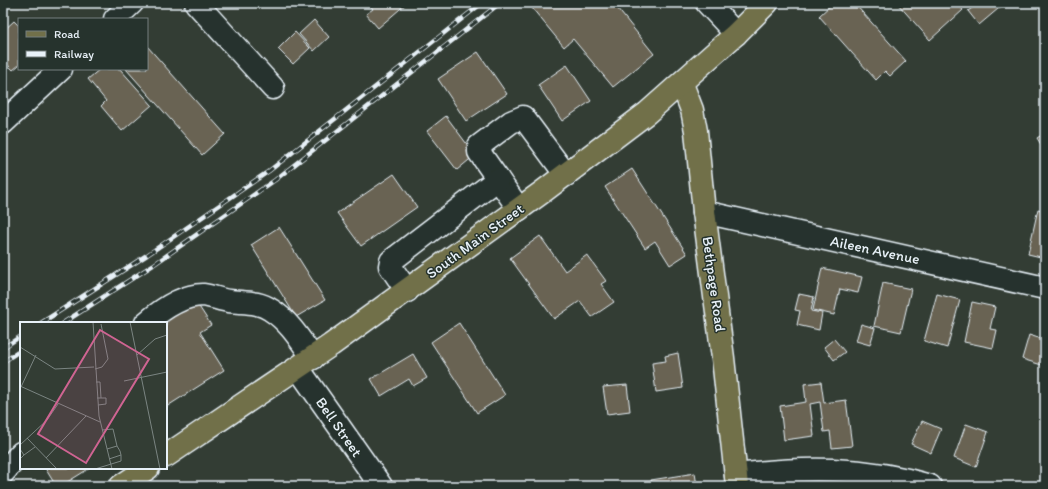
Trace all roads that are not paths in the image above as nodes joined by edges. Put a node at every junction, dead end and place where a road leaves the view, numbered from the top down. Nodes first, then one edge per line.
1 (132, 3) edge
2 (196, 3) edge
3 (706, 3) edge
4 (767, 3) edge
5 (116, 18) edge
6 (736, 34) junction
7 (60, 70) edge
8 (682, 84) junction
9 (273, 88) dead end
10 (12, 102) edge
11 (3, 123) edge
12 (566, 175) junction
13 (498, 180) junction
14 (520, 209) junction
15 (704, 212) junction
16 (1045, 288) edge
17 (407, 291) junction
18 (147, 322) edge
19 (306, 363) junction
20 (20, 454) edge
21 (167, 455) edge
22 (146, 469) edge
23 (3, 473) edge
24 (737, 480) edge
25 (121, 486) edge
26 (380, 486) edge
27 (930, 486) edge

1 - 5 street
2 - 9 street
3 - 6 street
4 - 6 main road, South Main Street
6 - 8 main road, South Main Street
7 - 10 street
8 - 12 main road, South Main Street
8 - 15 main road, Bethpage Road
10 - 11 street
12 - 13 street
12 - 14 main road, South Main Street
13 - 14 street
13 - 17 street
14 - 17 main road, South Main Street
15 - 16 street, Aileen Avenue
15 - 24 main road, Bethpage Road
17 - 19 main road, South Main Street
18 - 19 street, Bell Street
19 - 21 main road, South Main Street
19 - 26 street, Bell Street
20 - 23 street
22 - 25 main road
24 - 27 street

